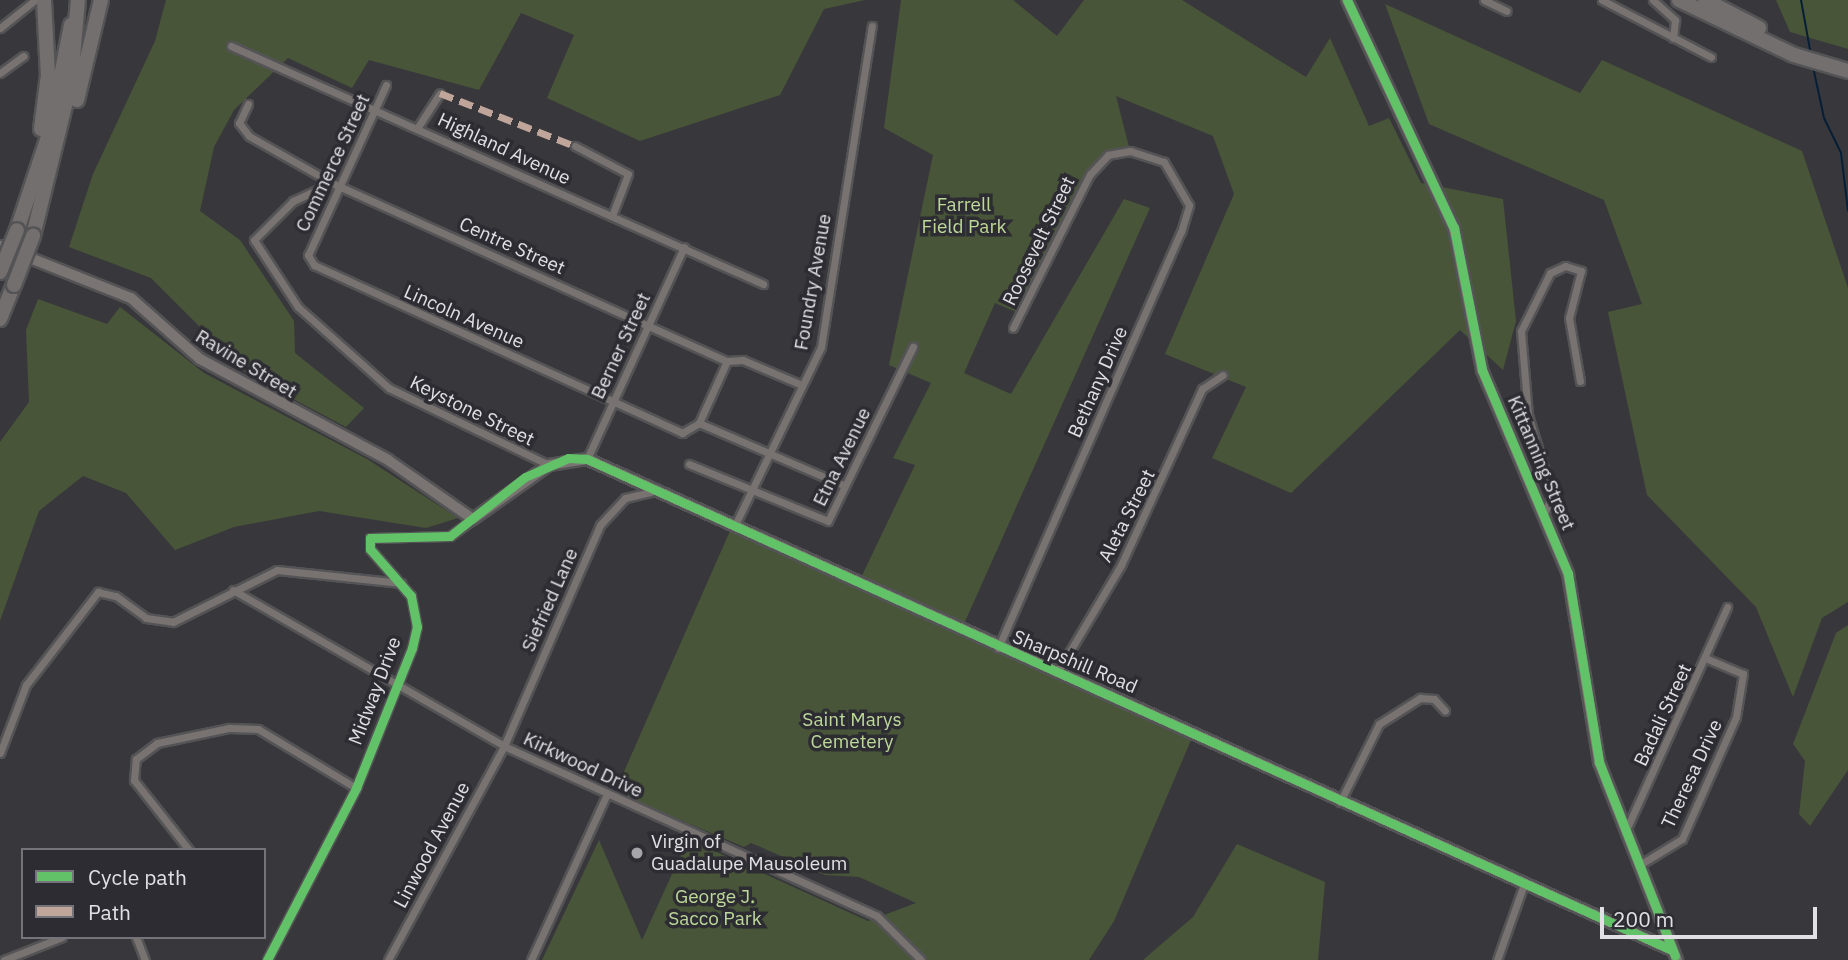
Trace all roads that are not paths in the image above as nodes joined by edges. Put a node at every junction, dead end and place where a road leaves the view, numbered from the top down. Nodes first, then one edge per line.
1 (36, 0) edge
2 (78, 0) edge
3 (101, 0) edge
4 (1347, 0) edge
5 (1484, 0) edge
6 (1602, 0) edge
7 (1653, 0) edge
8 (1679, 0) edge
9 (1705, 0) edge
10 (46, 7) edge
11 (1507, 11) dead end
12 (872, 26) dead end
13 (0, 29) edge
14 (1673, 38) junction
15 (231, 46) dead end
16 (1793, 50) junction
17 (23, 56) dead end
18 (1711, 57) dead end
19 (1829, 62) junction
20 (1848, 62) edge
21 (1848, 71) edge
22 (0, 73) edge
23 (386, 85) dead end
24 (440, 93) dead end
25 (248, 104) dead end
26 (375, 109) junction
27 (418, 127) junction
28 (575, 146) dead end
29 (1130, 151) joint
30 (335, 184) junction
31 (41, 211) junction
32 (612, 216) junction
33 (14, 229) junction
34 (0, 246) edge
35 (684, 247) junction
36 (308, 255) joint
37 (0, 257) edge
38 (0, 272) edge
39 (764, 285) dead end
40 (0, 319) edge
41 (649, 325) junction
42 (1013, 328) dead end
43 (913, 347) dead end
44 (727, 361) junction
45 (1223, 375) dead end
46 (1580, 381) dead end
47 (802, 385) junction
48 (614, 399) junction
49 (699, 423) junction
50 (768, 453) junction
51 (587, 459) junction
52 (549, 464) junction
53 (689, 464) dead end
54 (845, 486) junction
55 (751, 491) junction
56 (650, 492) junction
57 (1545, 512) junction
58 (473, 519) junction
59 (734, 527) junction
60 (401, 583) junction
61 (233, 590) junction
62 (1727, 607) dead end
63 (998, 648) junction
64 (1707, 659) junction
65 (1056, 674) junction
66 (398, 685) junction
67 (1445, 711) dead end
68 (504, 746) junction
69 (0, 753) edge
70 (356, 788) junction
71 (607, 794) junction
72 (1340, 802) junction
73 (1625, 834) junction
74 (187, 848) edge
75 (1641, 864) junction
76 (1524, 884) junction
77 (266, 933) edge
78 (57, 939) edge
79 (137, 939) edge
80 (272, 940) junction
81 (1675, 955) edge
82 (4, 960) edge
83 (145, 960) edge
84 (267, 960) edge
85 (388, 960) edge
86 (531, 960) edge
87 (921, 960) edge
88 (1496, 960) edge

1 - 13 street
2 - 31 highway
2 - 33 highway
3 - 31 highway
4 - 57 street, Kittanning Street
5 - 11 street
6 - 14 street
7 - 14 street
8 - 16 highway
9 - 16 highway
10 - 33 highway
12 - 47 street, Foundry Avenue
14 - 18 street
15 - 26 street, Highland Avenue
16 - 19 highway
17 - 22 street
19 - 20 highway
19 - 21 highway
23 - 26 street, Commerce Street
24 - 27 street
25 - 30 street, Centre Street
26 - 27 street, Highland Avenue
26 - 30 street, Commerce Street
27 - 32 street, Highland Avenue
28 - 32 street
29 - 42 street, Roosevelt Street
29 - 63 street, Bethany Drive
30 - 36 street, Commerce Street
30 - 41 street, Centre Street
30 - 52 street, Keystone Street
31 - 40 highway, bridge
32 - 35 street, Highland Avenue
33 - 37 highway
33 - 38 highway, bridge
34 - 58 street, Ravine Street
35 - 39 street, Highland Avenue
35 - 41 street, Berner Street
36 - 48 street, Lincoln Avenue
41 - 44 street, Centre Street
41 - 48 street, Berner Street
43 - 54 street, Etna Avenue
44 - 47 street, Centre Street
44 - 49 street
45 - 65 street, Aleta Street
46 - 57 street
47 - 50 street, Foundry Avenue
48 - 49 street, Lincoln Avenue
48 - 51 street, Berner Street
49 - 50 street
50 - 54 street
50 - 55 street, Foundry Avenue
51 - 52 street
51 - 56 street, Sharpshill Road
52 - 58 street
53 - 55 street, Etna Avenue
54 - 55 street, Etna Avenue
55 - 59 street, Foundry Avenue
56 - 59 street, Sharpshill Road
56 - 68 street, Siefried Lane
57 - 73 street, Kittanning Street
58 - 60 street, Midway Drive
59 - 63 street, Sharpshill Road
60 - 61 street
60 - 66 street, Midway Drive
61 - 66 street, Kirkwood Drive
61 - 69 street
62 - 64 street, Badali Street
63 - 65 street, Sharpshill Road
64 - 73 street, Badali Street
64 - 75 street, Theresa Drive
65 - 72 street, Sharpshill Road
66 - 68 street, Kirkwood Drive
66 - 70 street, Midway Drive
67 - 72 street
68 - 71 street, Kirkwood Drive
68 - 85 street, Linwood Avenue
70 - 74 street
70 - 80 street, Midway Drive
71 - 86 street
71 - 87 street, Kirkwood Drive
72 - 76 street, Sharpshill Road
73 - 75 street, Kittanning Street
75 - 81 street, Kittanning Street
76 - 81 street, Sharpshill Road
76 - 88 street
77 - 80 street
78 - 82 street
79 - 83 street
80 - 84 street, Midway Drive

